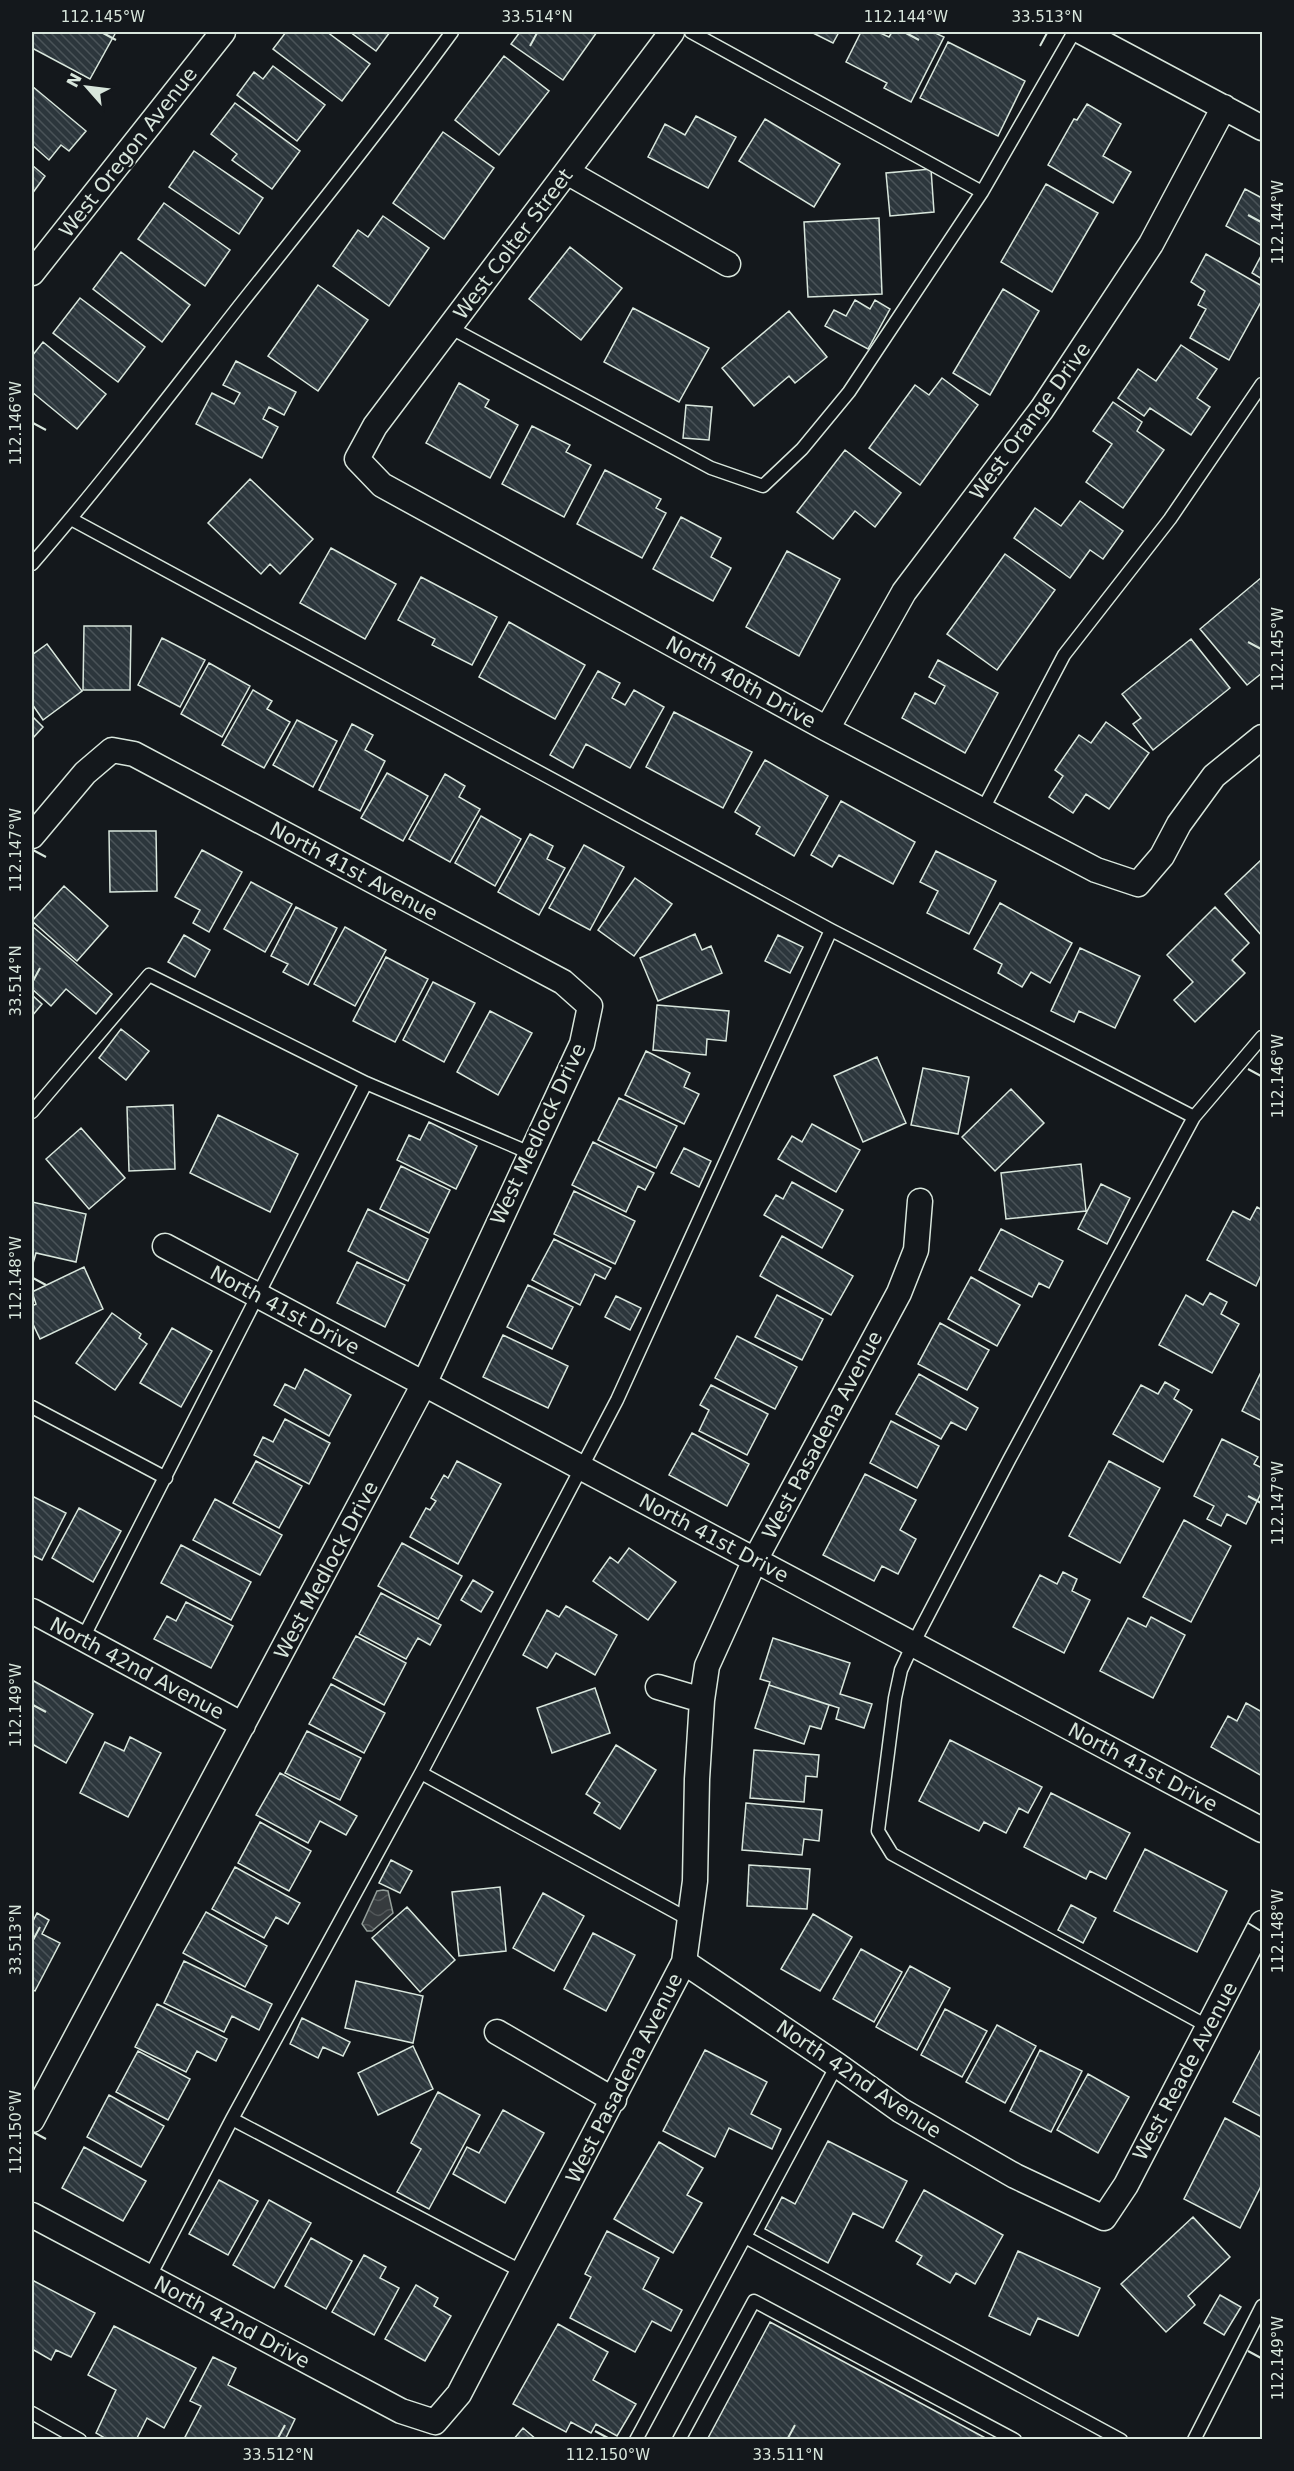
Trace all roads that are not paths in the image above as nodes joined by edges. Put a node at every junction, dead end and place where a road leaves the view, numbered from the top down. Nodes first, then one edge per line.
1 (452, 32) edge
2 (672, 32) edge
3 (691, 32) edge
4 (1074, 32) edge
5 (1082, 32) edge
6 (220, 33) edge
7 (1224, 107) junction
8 (1263, 128) edge
9 (567, 172) junction
10 (982, 192) junction
11 (728, 264) dead end
12 (32, 273) edge
13 (451, 328) junction
14 (1263, 384) edge
15 (357, 459) joint
16 (70, 519) junction
17 (32, 564) edge
18 (827, 729) junction
19 (1263, 737) edge
20 (983, 809) junction
21 (32, 836) edge
22 (831, 930) junction
23 (590, 1006) joint
24 (1263, 1037) edge
25 (366, 1083) junction
26 (32, 1112) edge
27 (1194, 1117) junction
28 (530, 1153) junction
29 (920, 1201) dead end
30 (165, 1246) dead end
31 (257, 1295) junction
32 (424, 1384) junction
33 (32, 1407) edge
34 (582, 1468) junction
35 (166, 1478) junction
36 (755, 1560) junction
37 (32, 1611) edge
38 (83, 1638) junction
39 (914, 1644) junction
40 (658, 1687) dead end
41 (702, 1700) junction
42 (243, 1725) junction
43 (421, 1773) junction
44 (1263, 1830) edge
45 (690, 1920) junction
46 (1263, 1923) edge
47 (684, 1962) junction
48 (1209, 2026) junction
49 (497, 2032) dead end
50 (837, 2065) junction
51 (614, 2100) junction
52 (32, 2120) edge
53 (232, 2120) junction
54 (32, 2215) edge
55 (1104, 2218) joint
56 (745, 2236) junction
57 (523, 2272) junction
58 (149, 2278) junction
59 (1263, 2306) edge
60 (32, 2413) edge
61 (435, 2422) joint
62 (80, 2439) edge
63 (636, 2439) edge
64 (680, 2439) edge
65 (1015, 2439) edge
66 (1121, 2439) edge
67 (1194, 2439) edge

1 - 16 lane
2 - 9 street, West Colter Street
3 - 10 lane
4 - 10 lane
5 - 7 street
6 - 12 street, West Oregon Avenue
7 - 8 street
7 - 18 street, West Orange Drive
9 - 11 street
9 - 13 street, West Colter Street
10 - 13 lane
13 - 15 street, West Colter Street
14 - 20 lane
15 - 18 street, North 40th Drive
16 - 17 lane
16 - 22 lane
18 - 20 street, North 40th Drive
19 - 20 street, North 40th Drive
21 - 23 street, North 41st Avenue
22 - 27 lane
22 - 34 lane
23 - 28 street, West Medlock Drive
24 - 27 lane
25 - 26 lane
25 - 28 lane
25 - 31 lane
27 - 39 lane
28 - 32 street, West Medlock Drive
29 - 36 street, West Pasadena Avenue
30 - 31 street, North 41st Drive
31 - 32 street, North 41st Drive
31 - 35 lane
32 - 34 street, North 41st Drive
32 - 42 street, West Medlock Drive
33 - 35 lane
34 - 36 street, North 41st Drive
34 - 43 lane
35 - 38 lane
36 - 39 street, North 41st Drive
36 - 41 street, West Pasadena Avenue
37 - 38 street, North 42nd Avenue
38 - 42 street, North 42nd Avenue
39 - 44 street, North 41st Drive
39 - 48 lane
40 - 41 street
41 - 45 street, West Pasadena Avenue
42 - 52 street, West Medlock Drive
43 - 45 lane
43 - 53 lane
45 - 47 street, West Pasadena Avenue
46 - 48 street, West Reade Avenue
47 - 50 street, North 42nd Avenue
47 - 51 street, West Pasadena Avenue
48 - 55 street, West Reade Avenue
49 - 51 street
50 - 55 street, North 42nd Avenue
50 - 56 lane
51 - 57 street, West Pasadena Avenue
53 - 57 lane
53 - 58 lane
54 - 58 street, North 42nd Drive
56 - 63 lane
56 - 66 lane
57 - 61 street, West Pasadena Avenue
58 - 61 street, North 42nd Drive
59 - 67 lane
60 - 62 lane
64 - 65 lane

